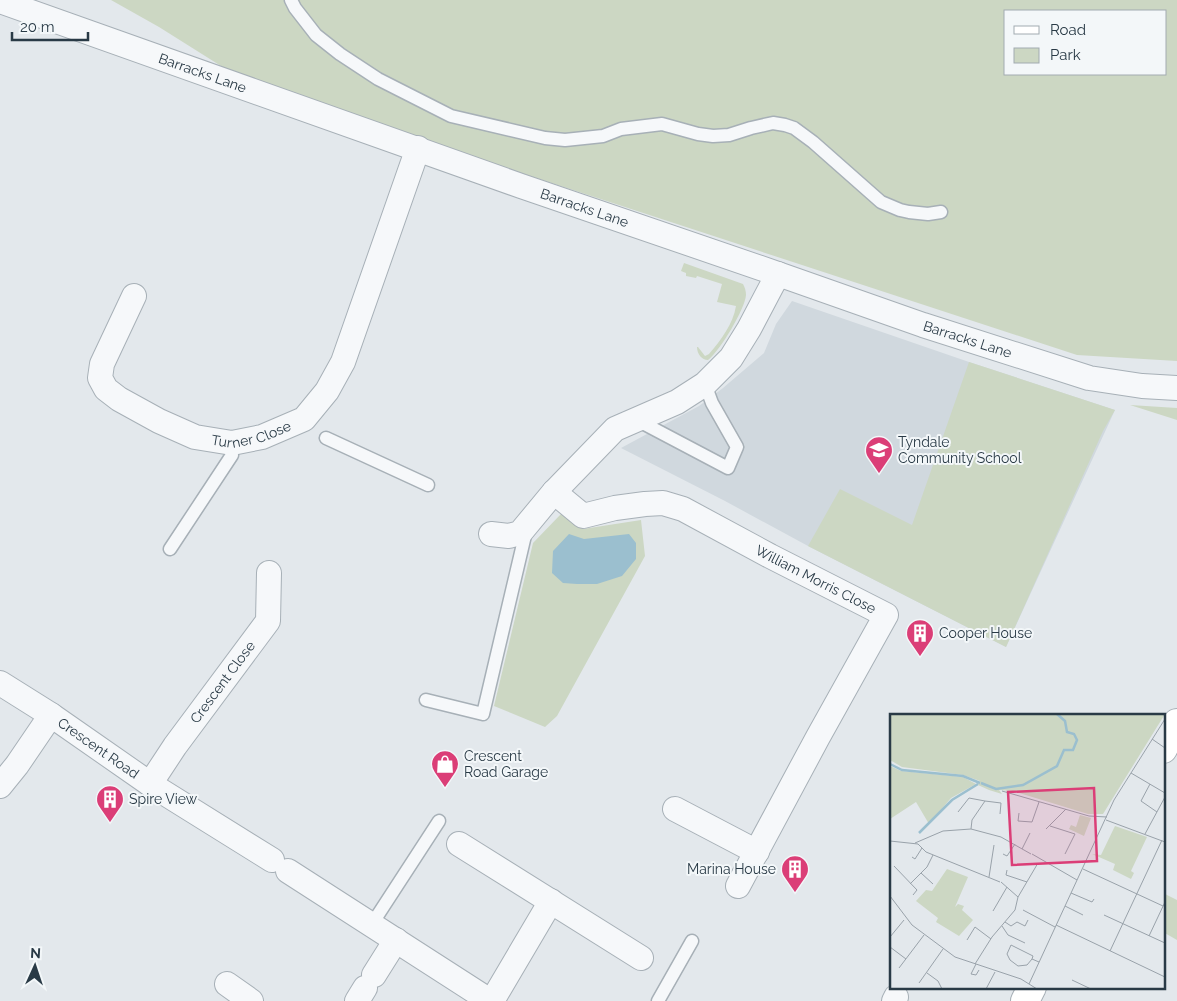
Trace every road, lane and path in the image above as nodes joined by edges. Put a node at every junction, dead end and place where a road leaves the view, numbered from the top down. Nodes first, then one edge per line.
1 (290, 0) edge
2 (0, 1) edge
3 (418, 148) junction
4 (941, 212) dead end
5 (778, 274) junction
6 (134, 296) dead end
7 (704, 384) junction
8 (1177, 388) edge
9 (637, 420) junction
10 (326, 438) dead end
11 (232, 455) dead end
12 (428, 485) dead end
13 (554, 492) junction
14 (529, 522) junction
15 (491, 534) dead end
16 (170, 549) dead end
17 (269, 573) dead end
18 (0, 683) edge
19 (426, 700) dead end
20 (51, 715) junction
21 (1177, 723) edge
22 (1164, 747) edge
23 (150, 784) junction
24 (0, 786) edge
25 (676, 808) dead end
26 (438, 821) dead end
27 (459, 844) dead end
28 (757, 852) junction
29 (738, 886) dead end
30 (551, 901) junction
31 (372, 924) junction
32 (396, 940) junction
33 (692, 941) dead end
34 (641, 958) dead end
35 (227, 984) dead end
36 (366, 988) edge
37 (1032, 988) edge
38 (252, 1001) edge
39 (491, 1001) edge
40 (658, 1001) edge
41 (1025, 1001) edge

1 - 4 lane
2 - 3 street, Barracks Lane
3 - 5 street, Barracks Lane
3 - 6 street, Turner Close
5 - 7 street
5 - 8 street, Barracks Lane
7 - 9 street
7 - 9 lane
9 - 13 street
10 - 12 lane
11 - 16 lane
13 - 14 street
13 - 28 street, William Morris Close
14 - 15 street
14 - 19 lane
17 - 23 street, Crescent Close
18 - 20 street, Crescent Road
20 - 23 street, Crescent Road
20 - 24 street
21 - 22 main road
23 - 31 street, Crescent Road
25 - 28 street
26 - 31 lane
27 - 30 street
28 - 29 street, William Morris Close
30 - 34 street
30 - 39 street
31 - 32 street, Crescent Road
32 - 36 street
32 - 39 street, Crescent Road
33 - 40 lane
35 - 38 street
37 - 41 main road

